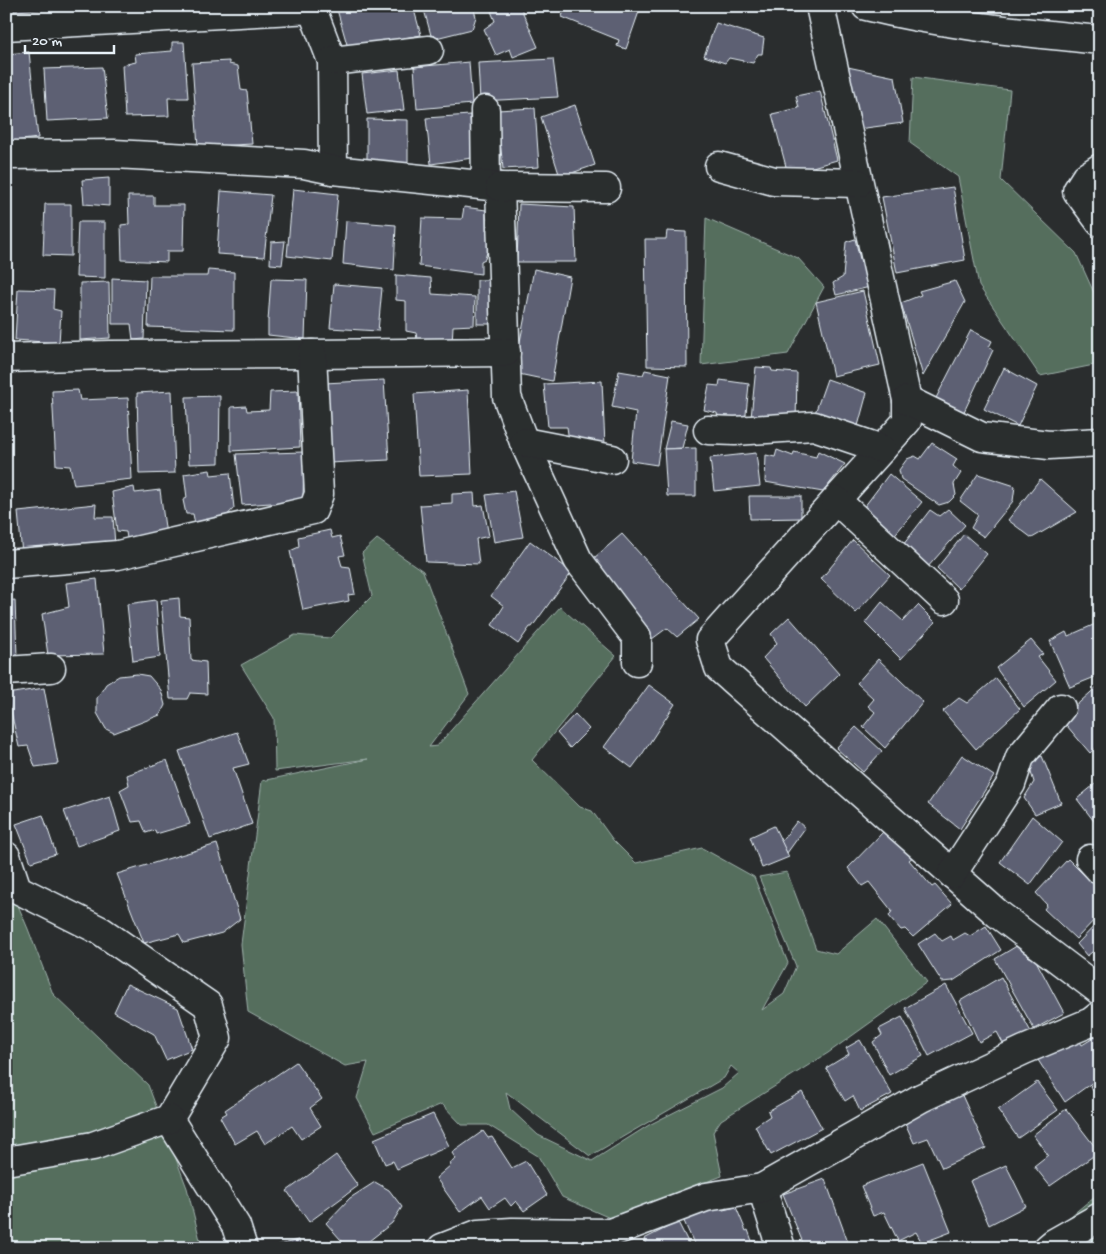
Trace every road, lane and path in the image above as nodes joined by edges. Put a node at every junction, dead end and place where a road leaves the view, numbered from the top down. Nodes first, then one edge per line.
1 (820, 6) edge
2 (866, 6) edge
3 (298, 8) edge
4 (6, 26) edge
5 (1100, 40) edge
6 (429, 50) dead end
7 (332, 61) junction
8 (485, 110) dead end
9 (6, 155) edge
10 (719, 166) dead end
11 (1100, 168) edge
12 (333, 170) junction
13 (858, 183) junction
14 (493, 186) junction
15 (606, 188) dead end
16 (1100, 222) edge
17 (506, 352) junction
18 (312, 354) junction
19 (6, 358) edge
20 (908, 400) junction
21 (708, 430) dead end
22 (524, 442) junction
23 (1100, 442) edge
24 (882, 449) junction
25 (612, 459) dead end
26 (836, 500) junction
27 (6, 564) edge
28 (944, 600) dead end
29 (637, 662) dead end
30 (51, 668) dead end
31 (6, 671) edge
32 (1061, 708) dead end
33 (6, 856) edge
34 (952, 874) junction
35 (1100, 991) edge
36 (1100, 1015) edge
37 (169, 1119) junction
38 (6, 1161) edge
39 (762, 1188) junction
40 (1100, 1217) edge
41 (243, 1248) edge
42 (442, 1248) edge
43 (781, 1248) edge
44 (1048, 1248) edge

1 - 13 street
2 - 5 street
3 - 4 street
3 - 7 street
6 - 7 street
7 - 12 street
8 - 14 street
9 - 12 street
10 - 13 street
11 - 16 street
12 - 14 street
13 - 20 street
14 - 15 street
14 - 17 street
17 - 18 street
17 - 22 street
18 - 19 street
18 - 27 street
20 - 23 street
20 - 24 street
21 - 24 street
22 - 25 street
22 - 29 street
24 - 26 street
26 - 28 street
26 - 34 street
30 - 31 street
32 - 34 street
33 - 37 street
34 - 35 street
36 - 39 street
37 - 38 street
37 - 41 street
39 - 42 street
39 - 43 street
40 - 44 street

